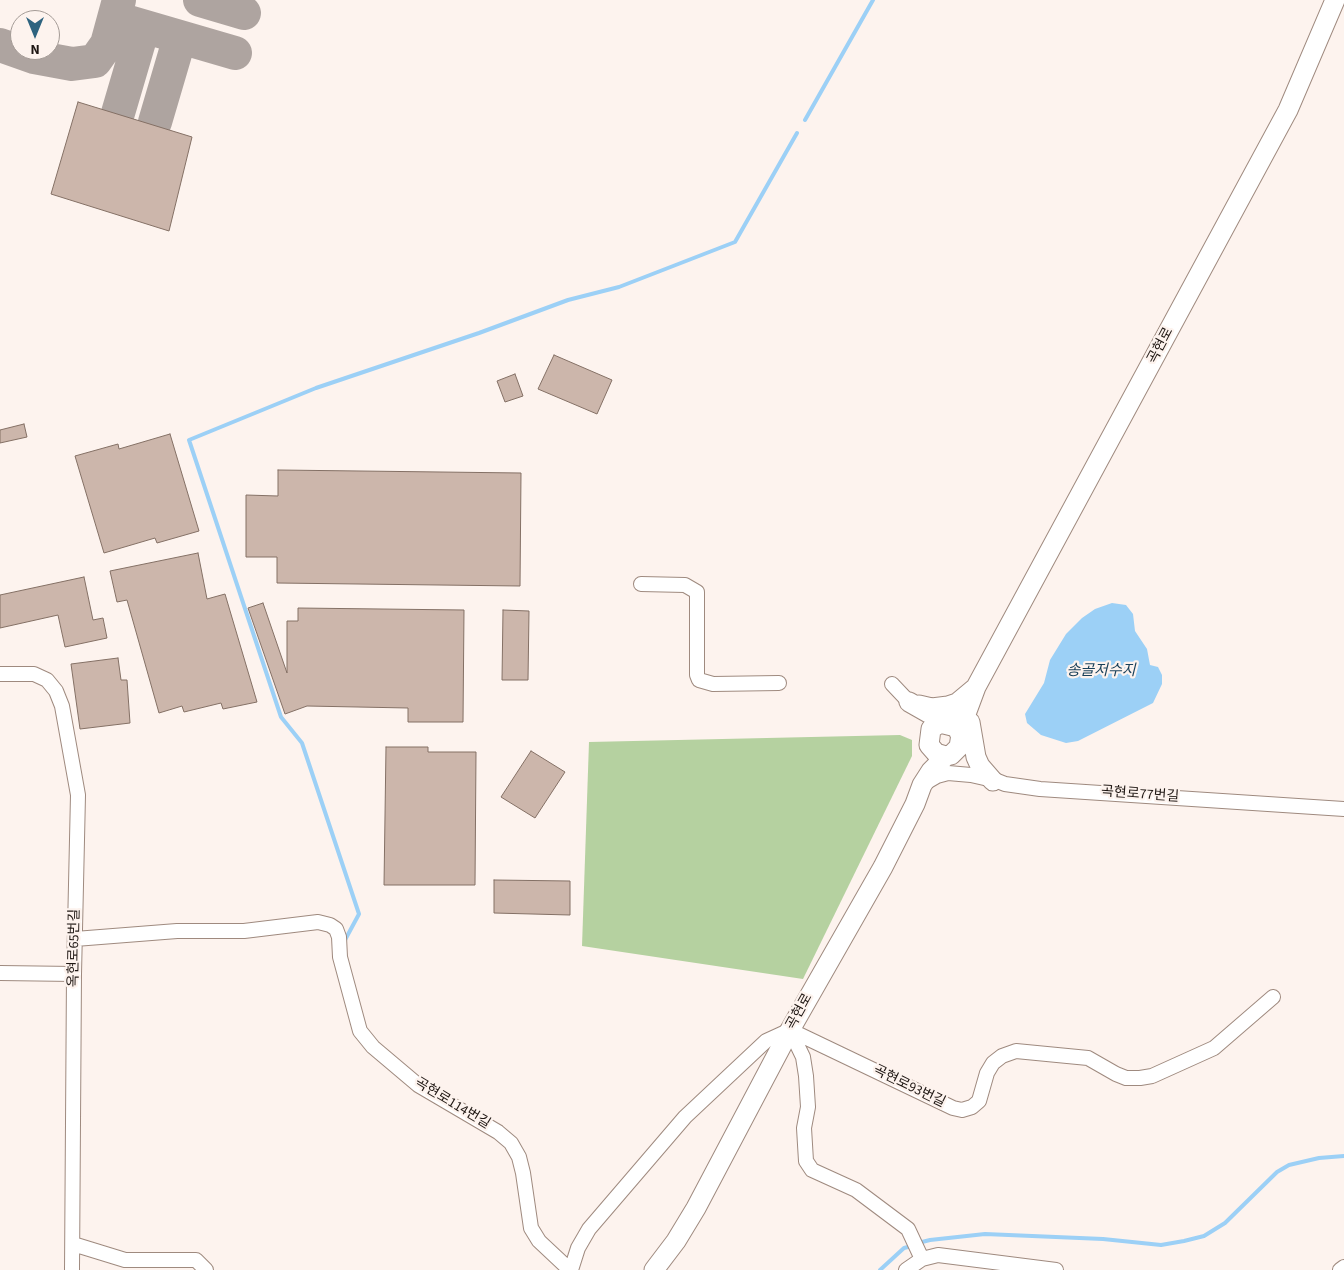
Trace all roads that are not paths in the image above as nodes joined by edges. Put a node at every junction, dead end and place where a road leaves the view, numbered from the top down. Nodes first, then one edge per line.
1 (1335, 0) edge
2 (641, 584) dead end
3 (0, 674) edge
4 (779, 683) dead end
5 (892, 684) dead end
6 (976, 687) junction
7 (909, 702) junction
8 (946, 723) junction
9 (961, 736) junction
10 (925, 738) junction
11 (946, 756) junction
12 (993, 781) junction
13 (922, 785) junction
14 (1344, 809) edge
15 (75, 938) junction
16 (0, 974) edge
17 (74, 974) junction
18 (1273, 997) dead end
19 (790, 1030) junction
20 (73, 1244) junction
21 (922, 1259) junction
22 (1344, 1267) edge
23 (72, 1270) edge
24 (206, 1270) edge
25 (570, 1270) edge
26 (654, 1270) edge
27 (906, 1270) edge
28 (1056, 1270) edge
29 (1340, 1270) edge

1 - 6 main road, 곡현로
2 - 4 street
3 - 15 street, 옥현로65번길
5 - 7 street
6 - 7 main road
6 - 8 main road
6 - 9 main road
6 - 12 main road
7 - 8 main road
7 - 10 main road
8 - 9 main road
8 - 10 main road
9 - 11 main road, 곡현로
9 - 12 street
10 - 11 main road
10 - 13 main road
11 - 12 street
11 - 13 main road, 곡현로
12 - 13 street
12 - 14 street, 곡현로77번길
13 - 19 main road, 곡현로
15 - 17 street, 옥현로65번길
15 - 25 street, 곡현로114번길
16 - 17 street
17 - 20 street, 옥현로65번길
18 - 19 street, 곡현로93번길
19 - 21 street
19 - 25 street
19 - 26 main road, 곡현로
20 - 23 street, 옥현로65번길
20 - 24 street
21 - 27 street
21 - 28 street
22 - 29 street

